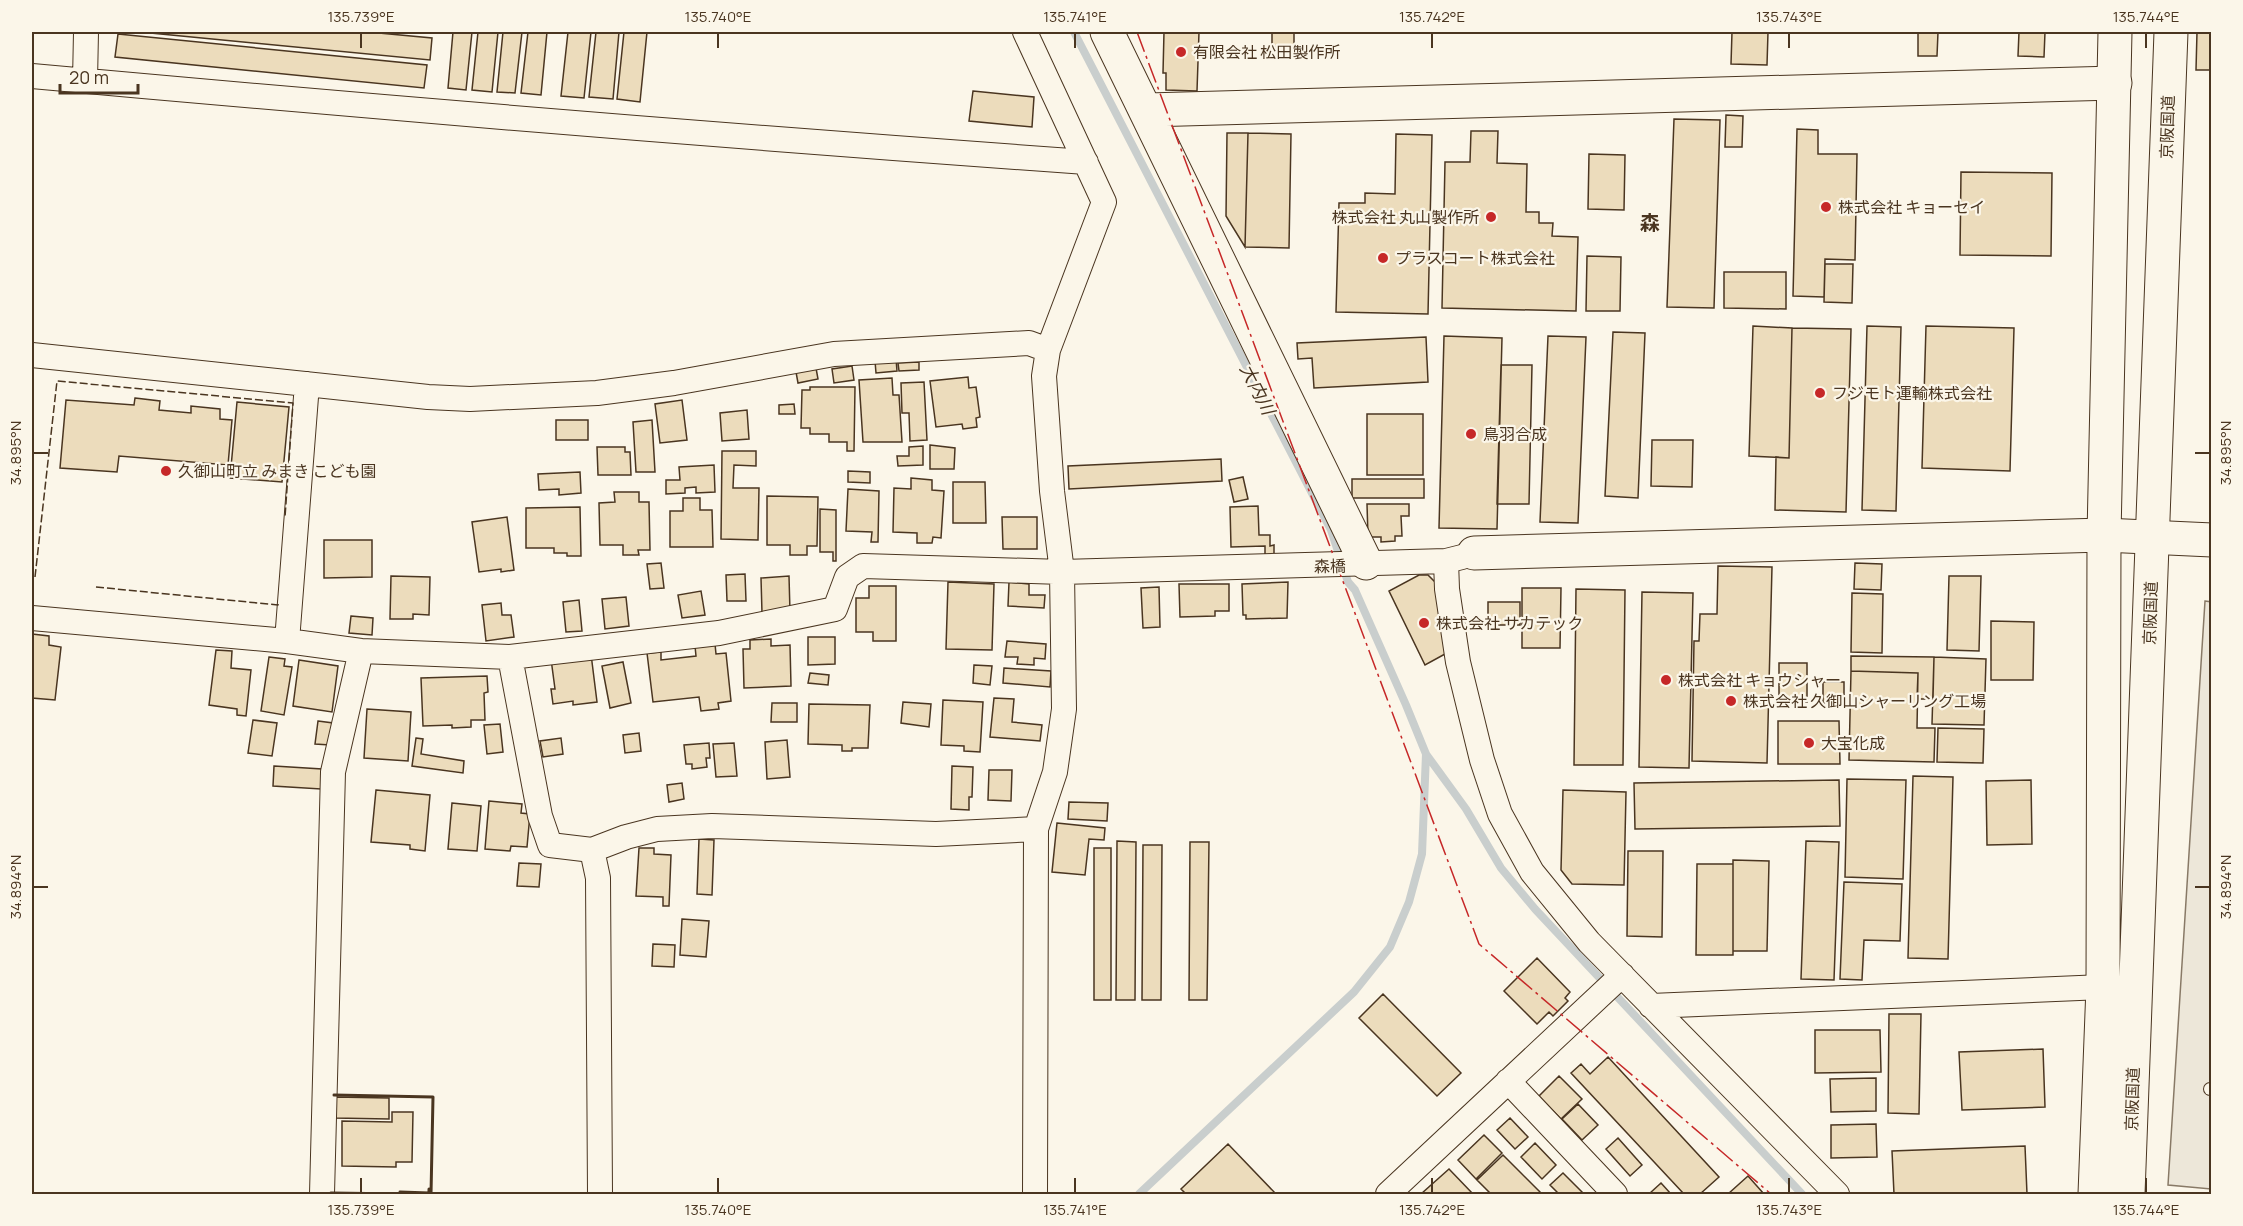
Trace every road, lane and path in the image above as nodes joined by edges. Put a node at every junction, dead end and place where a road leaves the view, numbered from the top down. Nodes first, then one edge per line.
1 (86, 32) edge
2 (1025, 32) edge
3 (1107, 32) edge
4 (2115, 32) edge
5 (2171, 32) edge
6 (32, 76) edge
7 (85, 81) junction
8 (2115, 83) junction
9 (1148, 110) junction
10 (1086, 162) junction
11 (1048, 350) junction
12 (32, 355) edge
13 (307, 384) junction
14 (2104, 535) junction
15 (2153, 537) junction
16 (2211, 540) edge
17 (1460, 557) junction
18 (1361, 564) junction
19 (1062, 572) junction
20 (32, 618) edge
21 (287, 641) junction
22 (361, 651) junction
23 (510, 657) junction
24 (1036, 828) junction
25 (592, 850) junction
26 (1622, 975) junction
27 (2103, 987) junction
28 (1652, 1006) junction
29 (1508, 1082) junction
30 (322, 1194) edge
31 (600, 1194) edge
32 (1035, 1194) edge
33 (1388, 1194) edge
34 (1615, 1194) edge
35 (1837, 1194) edge
36 (2095, 1194) edge
37 (2128, 1194) edge

1 - 7 street
2 - 10 street
3 - 9 main road
4 - 8 main road, 京阪国道
5 - 15 main road, 京阪国道
6 - 7 street
7 - 10 street
8 - 9 main road
8 - 14 main road, 京阪国道
9 - 18 main road
10 - 11 street
11 - 13 street
11 - 19 street
12 - 13 street
13 - 21 street
14 - 15 main road
14 - 17 main road
14 - 27 main road, 京阪国道
15 - 16 main road
15 - 37 main road, 京阪国道
17 - 18 street, 森橋
17 - 26 street
18 - 19 street, 森橋
19 - 23 street, 森橋
19 - 24 street
20 - 21 street
21 - 22 street
22 - 23 street
22 - 30 street
23 - 25 street
24 - 25 street
24 - 32 street
25 - 31 street
26 - 28 street
26 - 29 street
27 - 28 street
27 - 36 main road, 京阪国道
28 - 35 street
29 - 33 street
29 - 34 street

